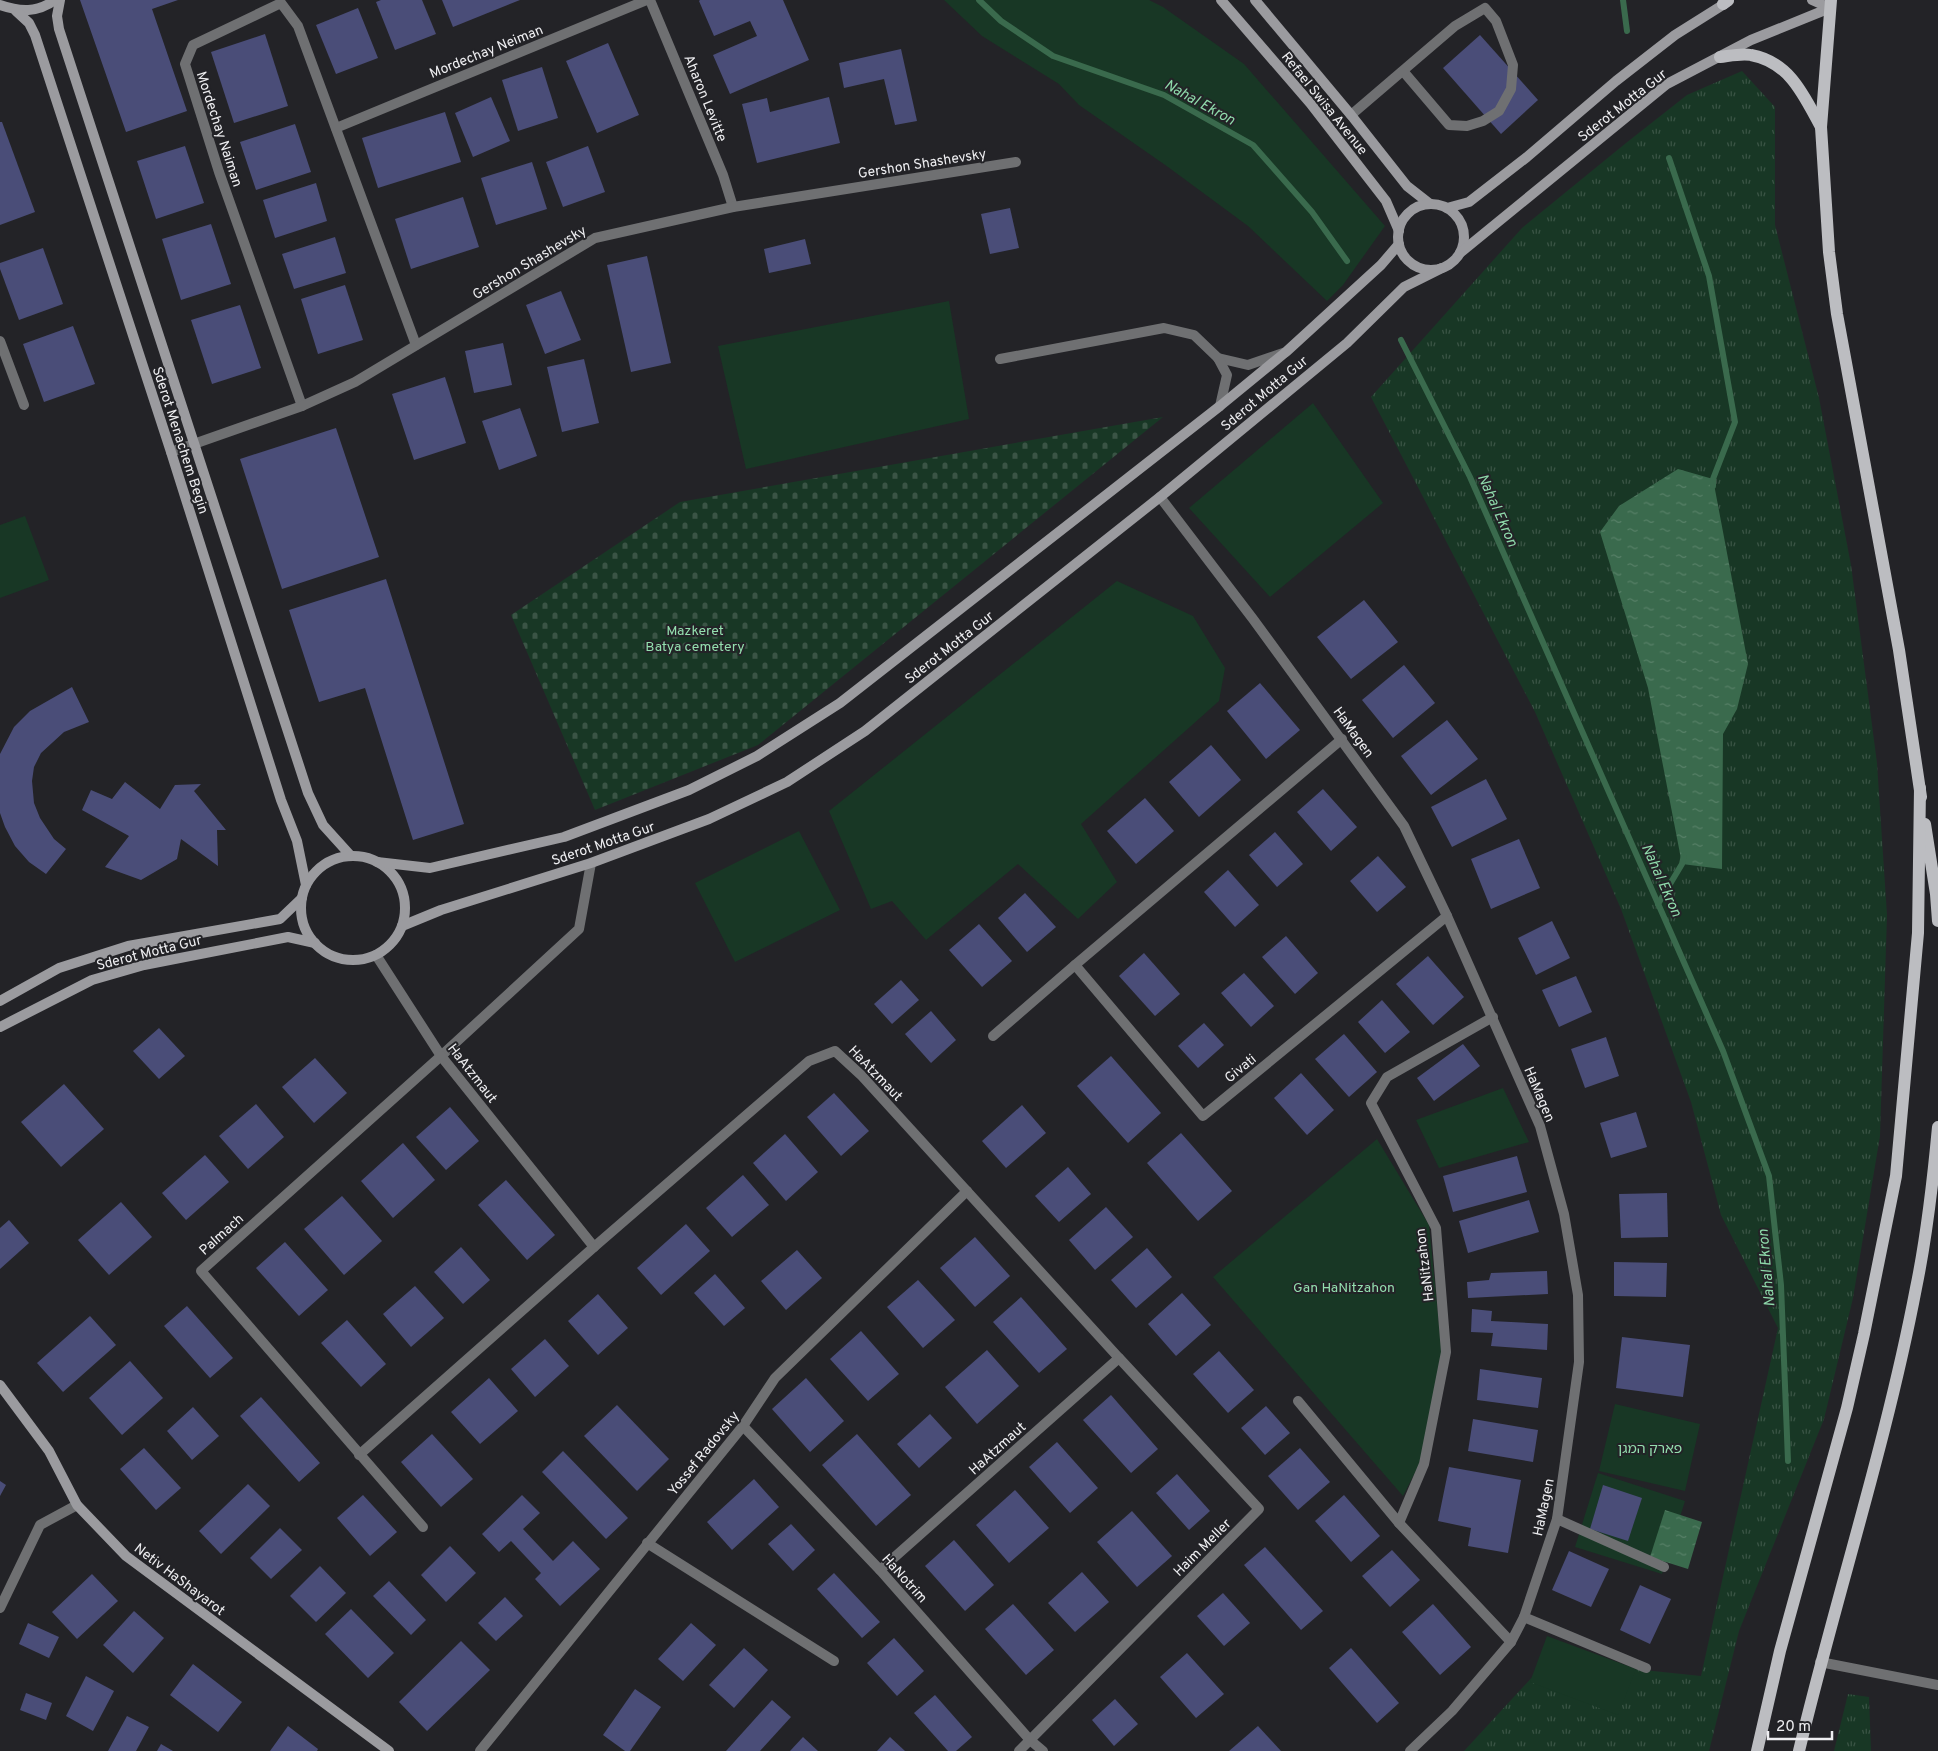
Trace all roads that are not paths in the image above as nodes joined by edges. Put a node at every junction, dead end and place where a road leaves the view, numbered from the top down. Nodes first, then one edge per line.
1 (55, 0) edge
2 (60, 0) edge
3 (649, 0) edge
4 (1221, 0) edge
5 (1255, 0) edge
6 (1812, 0) edge
7 (1728, 1) edge
8 (1830, 4) edge
9 (0, 5) edge
10 (16, 11) junction
11 (1720, 58) junction
12 (1403, 71) junction
13 (1351, 115) junction
14 (1821, 127) junction
15 (336, 128) junction
16 (1016, 162) dead end
17 (1430, 204) junction
18 (733, 207) junction
19 (1447, 208) junction
20 (1399, 230) junction
21 (1399, 244) junction
22 (1460, 253) junction
23 (1442, 268) junction
24 (0, 341) edge
25 (416, 345) junction
26 (1287, 352) junction
27 (1218, 358) junction
28 (1000, 359) dead end
29 (24, 405) dead end
30 (302, 406) junction
31 (1220, 406) junction
32 (195, 444) junction
33 (171, 452) junction
34 (1160, 497) junction
35 (1342, 739) junction
36 (1920, 788) junction
37 (351, 856) junction
38 (377, 862) junction
39 (591, 863) junction
40 (306, 885) junction
41 (302, 898) junction
42 (1447, 916) junction
43 (1938, 921) edge
44 (402, 926) junction
45 (315, 943) junction
46 (376, 955) junction
47 (1075, 965) junction
48 (0, 1001) edge
49 (1492, 1017) junction
50 (0, 1027) edge
51 (992, 1036) dead end
52 (441, 1056) junction
53 (1938, 1127) edge
54 (967, 1191) junction
55 (594, 1248) junction
56 (1119, 1358) junction
57 (0, 1385) edge
58 (1298, 1401) dead end
59 (743, 1426) junction
60 (359, 1455) junction
61 (77, 1505) junction
62 (1557, 1519) junction
63 (1399, 1524) junction
64 (423, 1527) dead end
65 (647, 1544) junction
66 (1664, 1567) dead end
67 (880, 1570) junction
68 (0, 1608) edge
69 (1524, 1617) junction
70 (1511, 1642) junction
71 (834, 1662) dead end
72 (1820, 1662) junction
73 (1646, 1668) dead end
74 (1938, 1685) edge
75 (1030, 1740) junction
76 (389, 1751) edge
77 (480, 1751) edge
78 (1020, 1751) edge
79 (1043, 1751) edge
80 (1410, 1751) edge
81 (1757, 1751) edge
82 (1799, 1751) edge

1 - 10 street
2 - 32 street, Sderot Menachem Begin
3 - 15 street, Mordechay Neiman
3 - 18 street, Aharon Levitte
4 - 20 street, Refael Swisa Avenue
5 - 13 street, Refael Swisa Avenue
6 - 8 street
7 - 19 street, Sderot Motta Gur
8 - 11 street, Sderot Motta Gur
8 - 14 main road
9 - 10 street
10 - 33 street, Sderot Menachem Begin
11 - 14 main road
11 - 22 street, Sderot Motta Gur
12 - 12 street
12 - 13 street
13 - 17 street, Refael Swisa Avenue
14 - 36 main road
15 - 25 street, Mordechay Naiman
15 - 30 street, Mordechay Naiman
16 - 18 street, Gershon Shashevsky
17 - 19 street
17 - 20 street
18 - 25 street, Gershon Shashevsky
19 - 22 street
20 - 21 street
21 - 23 street
21 - 26 street, Sderot Motta Gur
22 - 23 street
23 - 34 street, Sderot Motta Gur
24 - 29 street
25 - 30 street, Gershon Shashevsky
26 - 27 street
26 - 31 street, Sderot Motta Gur
27 - 28 street
27 - 31 street
30 - 32 street, Gershon Shashevsky
31 - 38 street, Sderot Motta Gur
32 - 33 street, Gershon Shashevsky
32 - 37 street, Sderot Menachem Begin
33 - 40 street, Sderot Menachem Begin
34 - 35 street, HaMagen
34 - 39 street, Sderot Motta Gur
35 - 42 street, HaMagen
35 - 47 street
36 - 43 main road
36 - 81 main road
37 - 38 street
37 - 40 street
38 - 44 street
39 - 44 street, Sderot Motta Gur
39 - 52 street
40 - 41 street
41 - 45 street
41 - 48 street, Sderot Motta Gur
42 - 47 street, Givati
42 - 49 street, HaMagen
44 - 46 street
45 - 46 street
45 - 50 street, Sderot Motta Gur
46 - 52 street, HaAtzmaut
47 - 51 street
49 - 62 street, HaMagen
49 - 63 street, HaNitzahon
52 - 55 street, HaAtzmaut
52 - 60 street, Palmach
53 - 72 main road
54 - 55 street, HaAtzmaut
54 - 56 street, HaAtzmaut
54 - 59 street, Yossef Radovsky
55 - 60 street
56 - 67 street, HaAtzmaut
56 - 75 street, Haim Meller
57 - 61 street, Netiv HaShayarot
58 - 63 street
59 - 65 street, Yossef Radovsky
59 - 67 street, HaNotrim
60 - 64 street, Palmach
61 - 68 street
61 - 76 street, Netiv HaShayarot
62 - 66 street
62 - 69 street, HaMagen
63 - 70 street
65 - 71 street
65 - 77 street, Yossef Radovsky
67 - 75 street, HaNotrim
69 - 70 street, HaMagen
69 - 73 street
70 - 80 street, HaMagen
72 - 74 street
72 - 82 main road
75 - 78 street, Haim Meller
75 - 79 street, HaNotrim

